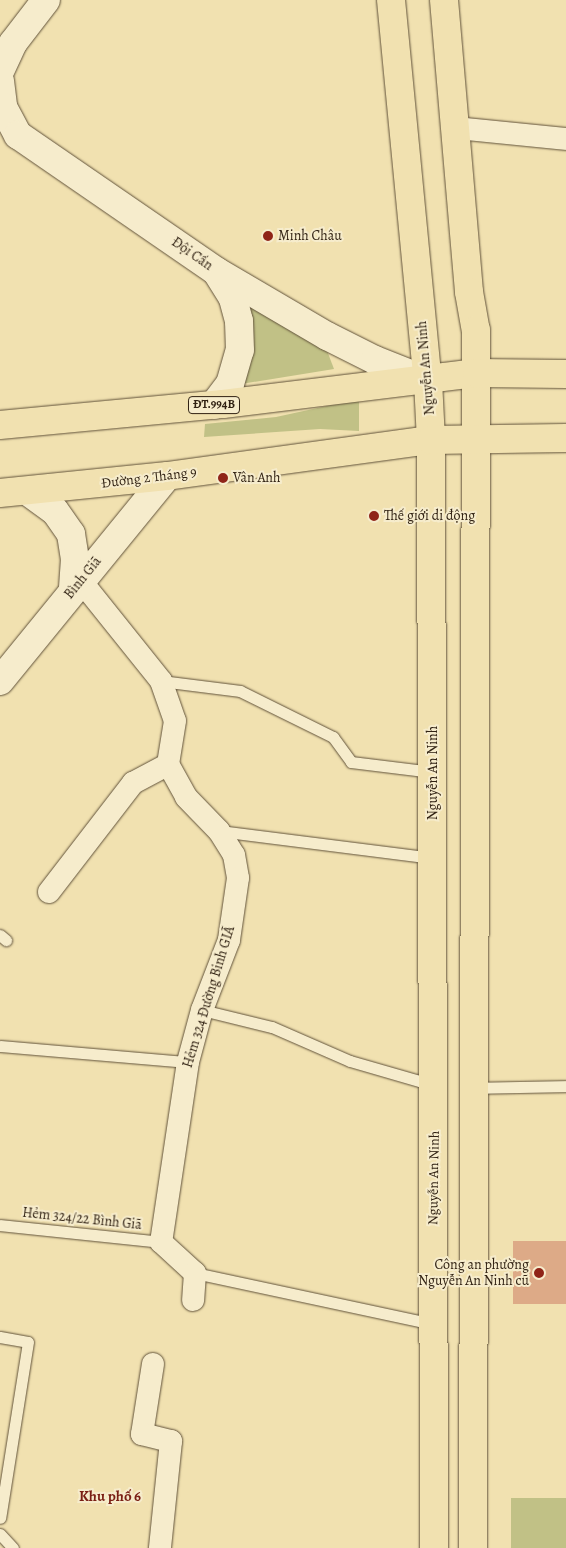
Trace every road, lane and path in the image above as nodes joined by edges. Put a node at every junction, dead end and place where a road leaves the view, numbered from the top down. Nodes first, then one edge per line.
1 (46, 0) edge
2 (391, 0) edge
3 (444, 0) edge
4 (0, 71) edge
5 (0, 81) edge
6 (456, 128) junction
7 (566, 139) edge
8 (216, 271) junction
9 (477, 373) junction
10 (566, 374) edge
11 (428, 381) junction
12 (214, 404) junction
13 (0, 425) edge
14 (477, 438) junction
15 (566, 438) edge
16 (431, 440) junction
17 (167, 476) junction
18 (27, 491) junction
19 (0, 493) edge
20 (77, 585) junction
21 (0, 681) edge
22 (161, 681) junction
23 (168, 764) junction
24 (433, 772) junction
25 (219, 831) junction
26 (433, 858) junction
27 (49, 892) dead end
28 (202, 1010) junction
29 (0, 1046) edge
30 (188, 1062) junction
31 (435, 1086) junction
32 (566, 1086) edge
33 (472, 1088) junction
34 (0, 1225) edge
35 (161, 1242) junction
36 (195, 1273) junction
37 (193, 1300) dead end
38 (432, 1324) junction
39 (0, 1337) edge
40 (153, 1364) dead end
41 (0, 1518) edge
42 (0, 1534) edge
43 (13, 1548) edge
44 (160, 1548) edge
45 (434, 1548) edge
46 (473, 1548) edge

1 - 4 street
2 - 11 main road, Nguyễn An Ninh
3 - 6 main road
5 - 8 street, Đội Cấn
6 - 7 street
6 - 9 main road
8 - 11 street, Đội Cấn
8 - 12 street
9 - 10 main road, ĐT.994B
9 - 11 main road, ĐT.994B
9 - 14 main road
11 - 12 main road, ĐT.994B
11 - 16 main road, Nguyễn An Ninh
12 - 13 main road, ĐT.994B
14 - 15 main road, Đường 2 Tháng 9
14 - 16 main road, Đường 2 Tháng 9
14 - 33 main road
16 - 17 main road, Đường 2 Tháng 9
16 - 24 main road, Nguyễn An Ninh
17 - 18 main road, Đường 2 Tháng 9
17 - 20 street, Bình Giã
18 - 19 main road, Đường 2 Tháng 9
18 - 20 street
20 - 21 street, Bình Giã
20 - 22 street
22 - 23 street
22 - 24 lane
23 - 25 street, Hẻm 324 Đường Binh GIÃ
23 - 27 street
24 - 26 main road, Nguyễn An Ninh
25 - 26 lane
25 - 28 street, Hẻm 324 Đường Binh GIÃ
26 - 31 main road, Nguyễn An Ninh
28 - 30 street, Hẻm 324 Đường Binh GIÃ
28 - 31 lane
29 - 30 lane
30 - 35 street, Hẻm 324 Đường Binh GIÃ
31 - 38 main road, Nguyễn An Ninh
32 - 33 lane
33 - 46 main road
34 - 35 lane, Hẻm 324/22 Bình Giã
35 - 36 street
36 - 37 street
36 - 38 lane
38 - 45 main road, Nguyễn An Ninh
39 - 41 lane
40 - 44 street
42 - 43 lane

